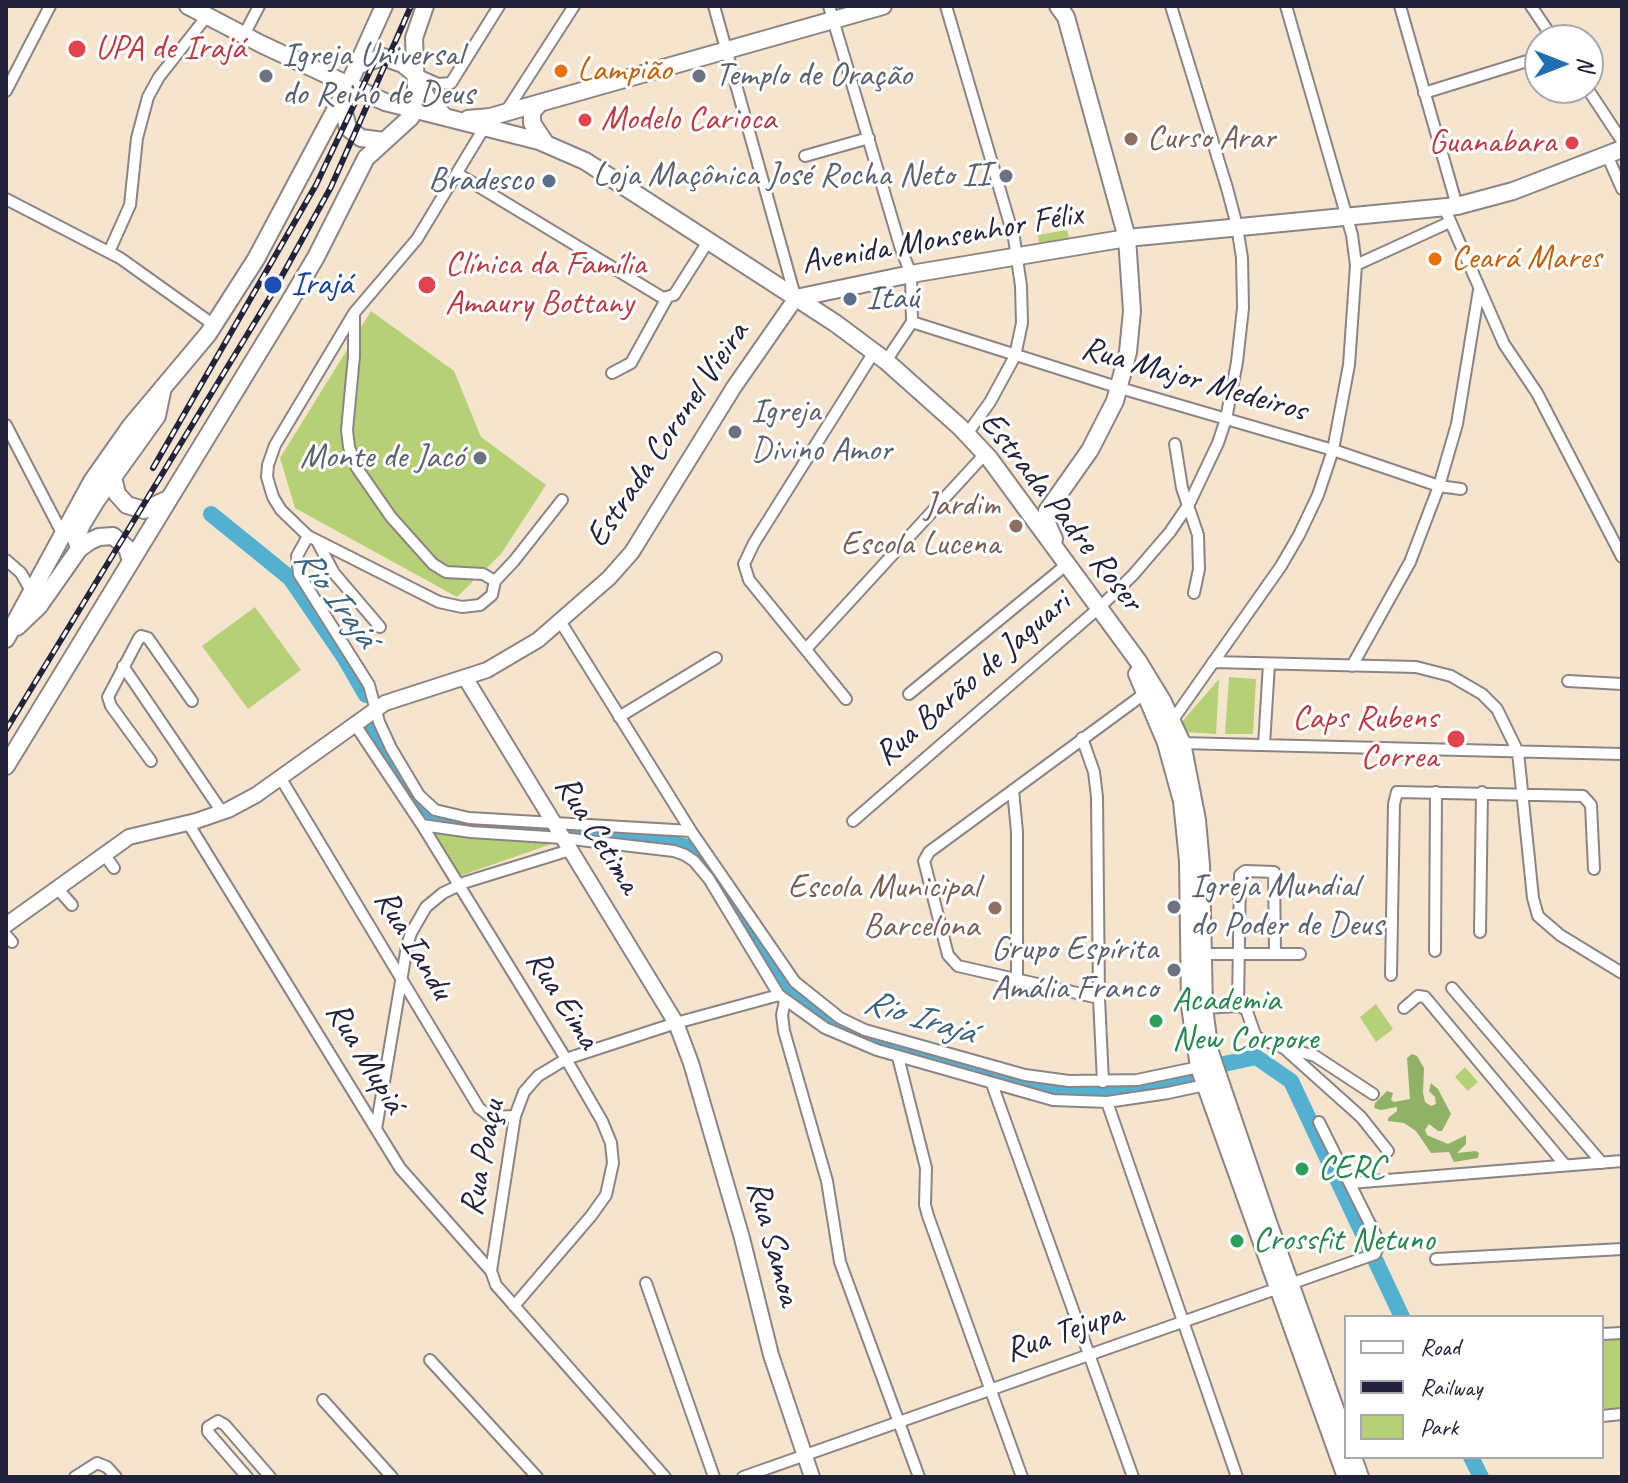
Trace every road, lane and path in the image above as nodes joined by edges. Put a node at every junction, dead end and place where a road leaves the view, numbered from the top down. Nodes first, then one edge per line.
1 (50, 6) edge
2 (188, 6) edge
3 (259, 6) edge
4 (384, 6) edge
5 (425, 6) edge
6 (499, 6) edge
7 (574, 6) edge
8 (714, 6) edge
9 (883, 6) edge
10 (946, 6) edge
11 (1171, 6) edge
12 (1286, 6) edge
13 (1400, 6) edge
14 (1531, 6) edge
15 (1060, 7) edge
16 (832, 13) edge
17 (207, 16) junction
18 (1543, 24) edge
19 (244, 35) junction
20 (728, 49) junction
21 (1524, 62) edge
22 (359, 65) junction
23 (415, 74) junction
24 (527, 78) junction
25 (347, 89) junction
26 (6, 91) edge
27 (1424, 93) junction
28 (1598, 104) edge
29 (535, 108) junction
30 (414, 111) junction
31 (505, 113) junction
32 (451, 118) junction
33 (484, 128) junction
34 (869, 138) junction
35 (384, 141) junction
36 (1622, 141) edge
37 (546, 144) junction
38 (1615, 152) edge
39 (805, 156) dead end
40 (458, 174) junction
41 (1622, 189) edge
42 (6, 199) edge
43 (1119, 211) junction
44 (1450, 211) junction
45 (1347, 216) junction
46 (1237, 226) junction
47 (1150, 235) junction
48 (1127, 238) junction
49 (709, 240) junction
50 (1102, 242) junction
51 (109, 252) junction
52 (1018, 256) junction
53 (1356, 265) junction
54 (911, 274) junction
55 (1479, 290) junction
56 (667, 298) junction
57 (796, 298) junction
58 (354, 313) junction
59 (912, 322) junction
60 (214, 325) junction
61 (1015, 356) junction
62 (880, 357) junction
63 (612, 373) dead end
64 (163, 386) junction
65 (1120, 388) junction
66 (1226, 419) junction
67 (6, 425) edge
68 (967, 434) junction
69 (1175, 444) dead end
70 (1333, 450) junction
71 (987, 456) junction
72 (113, 477) junction
73 (1439, 486) junction
74 (1461, 489) dead end
75 (1056, 495) junction
76 (167, 499) junction
77 (562, 500) dead end
78 (1189, 504) junction
79 (62, 533) junction
80 (312, 538) junction
81 (79, 549) junction
82 (1622, 557) edge
83 (6, 560) edge
84 (131, 561) junction
85 (1065, 564) junction
86 (40, 572) junction
87 (21, 573) junction
88 (495, 581) junction
89 (31, 591) junction
90 (1194, 593) dead end
91 (1100, 607) junction
92 (560, 621) junction
93 (380, 627) dead end
94 (7, 638) edge
95 (1126, 647) junction
96 (806, 649) junction
97 (716, 658) dead end
98 (1213, 662) junction
99 (1269, 664) junction
100 (123, 666) junction
101 (1352, 666) junction
102 (466, 679) junction
103 (1568, 681) dead end
104 (1622, 684) edge
105 (909, 694) dead end
106 (1144, 694) junction
107 (846, 699) dead end
108 (192, 701) dead end
109 (376, 708) junction
110 (619, 717) junction
111 (1172, 721) junction
112 (354, 723) junction
113 (1082, 738) junction
114 (1174, 743) junction
115 (1264, 745) junction
116 (1518, 752) junction
117 (1622, 754) edge
118 (151, 761) dead end
119 (6, 766) edge
120 (280, 777) junction
121 (1013, 790) junction
122 (1436, 792) junction
123 (1482, 792) junction
124 (1524, 794) junction
125 (222, 812) junction
126 (853, 821) dead end
127 (188, 823) junction
128 (554, 824) junction
129 (422, 825) junction
130 (691, 831) junction
131 (566, 844) junction
132 (104, 854) junction
133 (114, 868) dead end
134 (1594, 869) dead end
135 (458, 885) junction
136 (57, 888) junction
137 (72, 905) dead end
138 (6, 925) edge
139 (1480, 932) dead end
140 (1435, 951) dead end
141 (1204, 954) junction
142 (1238, 954) junction
143 (1275, 954) junction
144 (1300, 954) dead end
145 (1622, 973) edge
146 (1391, 975) dead end
147 (1017, 979) junction
148 (401, 980) junction
149 (1452, 988) dead end
150 (782, 998) junction
151 (1099, 998) junction
152 (1238, 1006) junction
153 (1204, 1008) junction
154 (1404, 1008) dead end
155 (676, 1023) junction
156 (1284, 1048) junction
157 (898, 1057) junction
158 (566, 1059) junction
159 (1199, 1067) junction
160 (1103, 1082) junction
161 (992, 1084) junction
162 (1205, 1085) junction
163 (1373, 1094) dead end
164 (1107, 1102) junction
165 (515, 1116) junction
166 (1319, 1122) dead end
167 (376, 1129) junction
168 (1388, 1151) dead end
169 (1622, 1161) edge
170 (1602, 1163) junction
171 (1565, 1165) junction
172 (1350, 1183) junction
173 (1622, 1249) edge
174 (1436, 1259) dead end
175 (491, 1271) junction
176 (646, 1283) dead end
177 (1284, 1286) junction
178 (514, 1306) junction
179 (1183, 1322) junction
180 (1088, 1355) junction
181 (430, 1360) dead end
182 (992, 1388) junction
183 (323, 1400) dead end
184 (899, 1420) junction
185 (1344, 1434) edge
186 (805, 1456) junction
187 (75, 1477) edge
188 (116, 1477) edge
189 (247, 1477) edge
190 (270, 1477) edge
191 (392, 1477) edge
192 (537, 1477) edge
193 (665, 1477) edge
194 (714, 1477) edge
195 (743, 1477) edge
196 (812, 1477) edge
197 (919, 1477) edge
198 (1022, 1477) edge
199 (1133, 1477) edge
200 (1237, 1477) edge
201 (1346, 1477) edge

1 - 26 street
2 - 17 main road, Avenida Monsenhor Félix
3 - 19 street
4 - 22 main road
5 - 23 main road
6 - 23 street
7 - 24 street
8 - 20 street
9 - 16 main road
10 - 52 street
11 - 46 street, Rua Barão de Jaguari
12 - 45 street
13 - 27 street
14 - 18 street
15 - 43 main road
16 - 20 main road
16 - 34 street
17 - 19 main road, Avenida Monsenhor Félix
17 - 51 street
19 - 25 main road, Avenida Monsenhor Félix
20 - 29 main road
20 - 57 street
21 - 27 street
22 - 23 main road
22 - 25 main road
23 - 30 main road
23 - 32 main road
24 - 29 street
24 - 31 street
25 - 30 main road, Avenida Monsenhor Félix
25 - 35 main road
25 - 60 main road
27 - 44 street
28 - 36 street
29 - 31 main road
29 - 33 main road
29 - 37 main road
30 - 32 main road, Avenida Monsenhor Félix
30 - 35 main road
31 - 32 main road
32 - 33 main road, Avenida Monsenhor Félix
33 - 37 main road, Avenida Monsenhor Félix
33 - 40 street
34 - 39 street
34 - 54 street
35 - 76 main road
37 - 49 main road, Avenida Monsenhor Félix
38 - 41 street
38 - 44 main road, Avenida Monsenhor Félix
40 - 56 street
40 - 58 street
42 - 51 street
43 - 47 main road
43 - 48 main road
43 - 50 main road
44 - 45 main road, Avenida Monsenhor Félix
44 - 53 street
44 - 55 street
45 - 46 main road, Avenida Monsenhor Félix
45 - 53 street
46 - 47 main road, Avenida Monsenhor Félix
46 - 66 street, Rua Barão de Jaguari
47 - 48 main road, Avenida Monsenhor Félix
48 - 50 main road, Avenida Monsenhor Félix
48 - 65 main road
49 - 56 street
49 - 57 main road, Avenida Monsenhor Félix
50 - 52 main road, Avenida Monsenhor Félix
51 - 60 street
52 - 54 main road, Avenida Monsenhor Félix
52 - 61 street
53 - 70 street
54 - 57 main road, Avenida Monsenhor Félix
54 - 59 street
55 - 73 street
55 - 82 street
56 - 63 street
57 - 62 main road, Estrada Padre Roser
57 - 92 street, Estrada Coronel Vieira
58 - 80 street
58 - 88 street
59 - 61 street, Rua Major Medeiros
59 - 62 street
60 - 64 main road
61 - 65 street, Rua Major Medeiros
61 - 68 street
62 - 68 main road, Estrada Padre Roser
62 - 96 street
64 - 72 main road
64 - 79 main road
65 - 66 street, Rua Major Medeiros
65 - 75 main road
66 - 70 street, Rua Major Medeiros
66 - 78 street, Rua Barão de Jaguari
67 - 79 street
68 - 71 main road, Estrada Padre Roser
69 - 78 street
70 - 73 street, Rua Major Medeiros
70 - 98 street
71 - 75 main road
71 - 85 main road, Estrada Padre Roser
71 - 96 street
72 - 76 main road
72 - 81 main road
73 - 74 street, Rua Major Medeiros
73 - 101 street
75 - 85 main road
76 - 84 main road
77 - 88 street
78 - 90 street
78 - 91 street, Rua Barão de Jaguari
79 - 86 main road
80 - 88 street
80 - 93 street
80 - 109 street
81 - 84 main road
81 - 94 main road
83 - 87 street
84 - 119 main road
85 - 91 main road, Estrada Padre Roser
85 - 105 street
86 - 87 street
86 - 89 main road
87 - 89 street
89 - 94 main road
91 - 95 main road, Estrada Padre Roser
91 - 126 street, Rua Barão de Jaguari
92 - 102 street, Estrada Coronel Vieira
92 - 110 street
95 - 106 main road, Estrada Padre Roser
95 - 111 main road, Estrada Padre Roser
96 - 107 street
97 - 110 street
98 - 99 street
98 - 111 street
99 - 101 street
99 - 115 street
100 - 108 street
100 - 118 street
100 - 125 street
101 - 116 street
102 - 109 street, Estrada Coronel Vieira
102 - 128 street, Rua Cetima
103 - 104 street
106 - 113 street
106 - 114 main road, Estrada Padre Roser
109 - 112 street, Estrada Coronel Vieira
109 - 128 street
110 - 130 street
111 - 114 main road, Estrada Padre Roser
112 - 120 street, Estrada Coronel Vieira
112 - 129 street, Rua Eima
113 - 121 street
113 - 151 street
114 - 115 street
114 - 141 main road, Estrada Padre Roser
114 - 159 main road, Estrada Padre Roser
115 - 116 street
116 - 117 street
116 - 124 street
120 - 125 street, Estrada Coronel Vieira
120 - 148 street, Rua Iandu
121 - 147 street
121 - 147 street
122 - 123 street
122 - 140 street
122 - 146 street
123 - 124 street
123 - 139 street
124 - 134 street
124 - 145 street
125 - 127 street, Estrada Coronel Vieira
127 - 132 street, Estrada Coronel Vieira
127 - 167 street, Rua Mupiá
128 - 130 street
128 - 131 street, Rua Cetima
129 - 131 street
129 - 135 street, Rua Eima
130 - 160 street
131 - 135 street
131 - 150 street
131 - 155 street, Rua Cetima
132 - 133 street
132 - 136 street, Estrada Coronel Vieira
135 - 148 street
135 - 158 street, Rua Eima
136 - 137 street
136 - 138 street, Estrada Coronel Vieira
141 - 142 street
141 - 153 main road, Estrada Padre Roser
142 - 143 street
142 - 143 street
142 - 152 street
143 - 144 street
147 - 151 street
148 - 165 street, Rua Iandu
148 - 167 street
149 - 170 street
150 - 155 street, Rua Poaçu
150 - 157 street
150 - 184 street
151 - 160 street
152 - 153 street
152 - 156 street
153 - 177 main road, Estrada Padre Roser
154 - 171 street
155 - 158 street, Rua Poaçu
155 - 186 street, Rua Samoa
156 - 163 street
156 - 168 street
157 - 161 street
157 - 182 street
158 - 165 street, Rua Poaçu
158 - 178 street, Rua Eima
159 - 160 street
159 - 162 main road, Estrada Padre Roser
161 - 164 street
161 - 180 street
162 - 164 street
162 - 177 main road, Estrada Padre Roser
164 - 179 street
165 - 175 street, Rua Poaçu
166 - 172 street, Rua Tejupa
167 - 175 street, Rua Mupiá
169 - 170 street
170 - 171 street
171 - 172 street
172 - 177 street, Rua Tejupa
173 - 174 street
175 - 178 street, Rua Mupiá
176 - 194 street
177 - 179 street, Rua Tejupa
177 - 185 main road, Estrada Padre Roser
177 - 201 main road, Estrada Padre Roser
178 - 193 street, Rua Mupiá
179 - 180 street, Rua Tejupa
179 - 200 street
180 - 182 street, Rua Tejupa
180 - 199 street
181 - 192 street
182 - 184 street, Rua Tejupa
182 - 198 street
183 - 191 street
184 - 186 street, Rua Tejupa
184 - 197 street
186 - 195 street, Rua Tejupa
186 - 196 street, Rua Samoa
187 - 188 street
189 - 190 street

